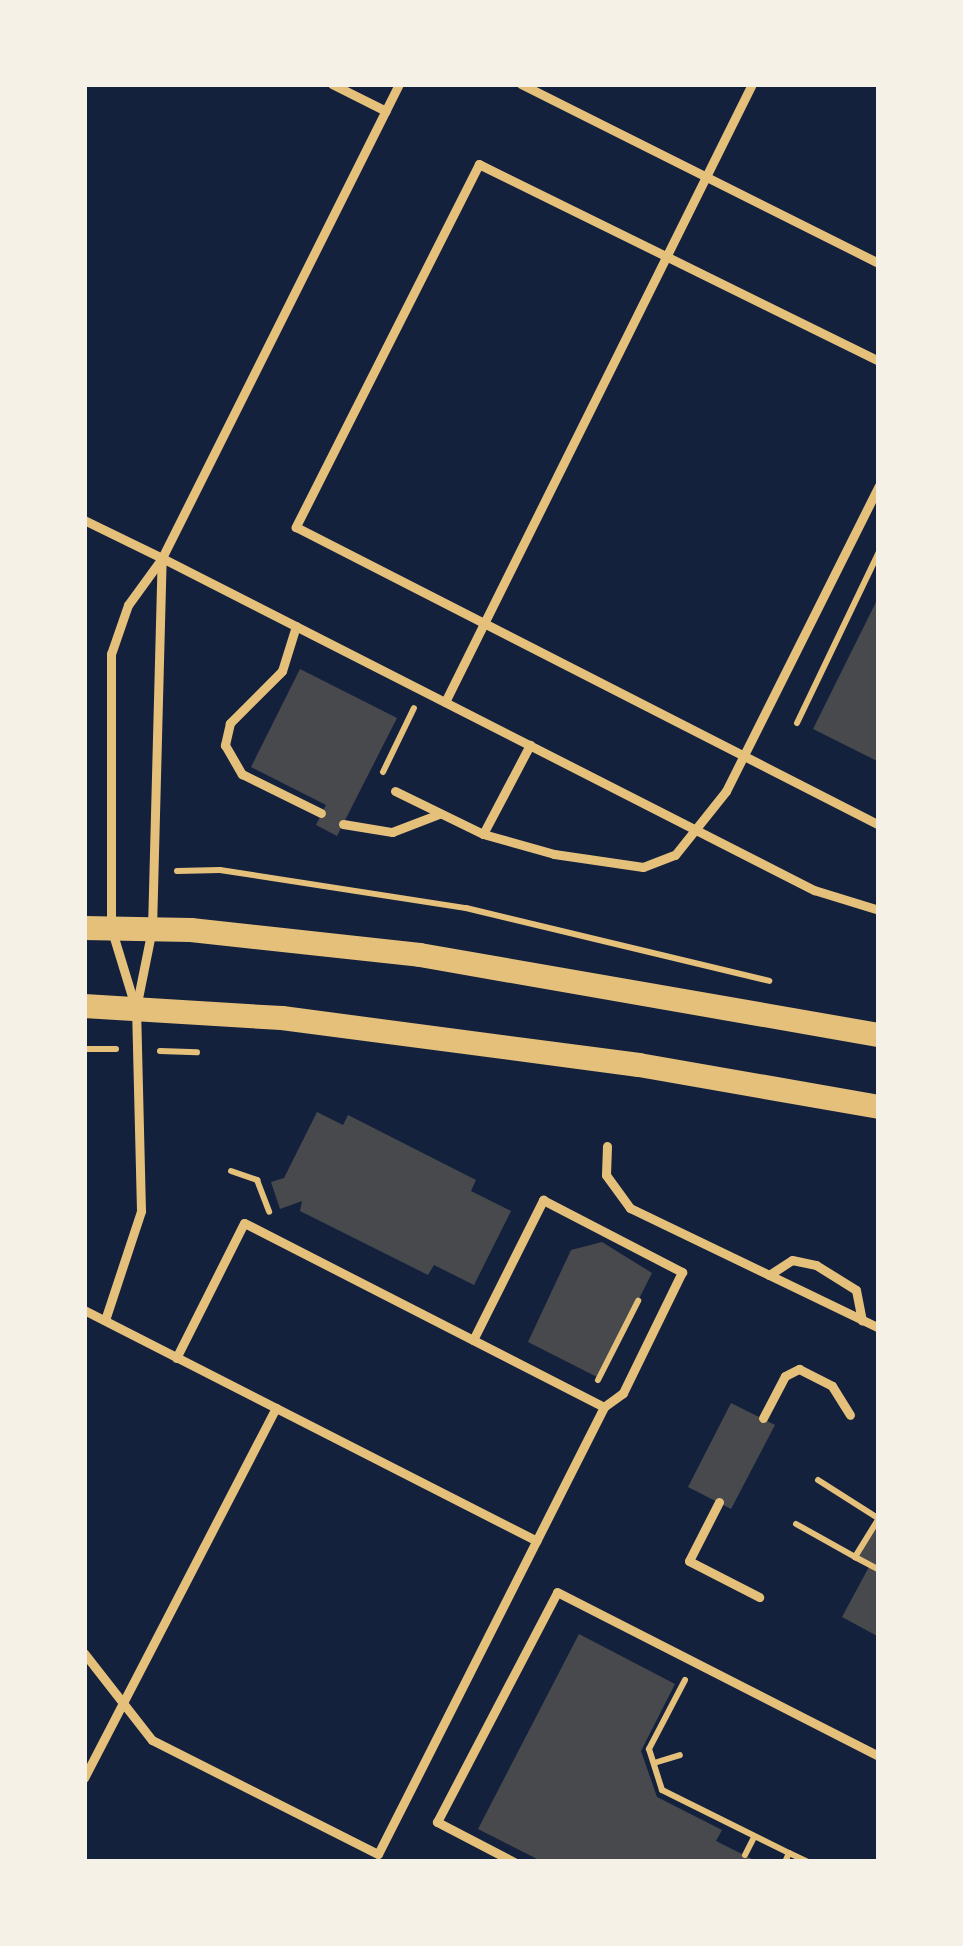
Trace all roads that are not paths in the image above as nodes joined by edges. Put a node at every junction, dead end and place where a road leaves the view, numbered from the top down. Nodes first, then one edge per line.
1 (332, 84) edge
2 (399, 84) edge
3 (521, 84) edge
4 (752, 84) edge
5 (386, 111) junction
6 (706, 177) junction
7 (666, 256) junction
8 (879, 263) edge
9 (879, 361) edge
10 (879, 487) edge
11 (84, 520) edge
12 (162, 558) junction
13 (296, 626) junction
14 (483, 626) junction
15 (445, 702) junction
16 (530, 745) junction
17 (744, 757) junction
18 (394, 791) dead end
19 (321, 813) dead end
20 (439, 814) junction
21 (343, 824) dead end
22 (879, 825) edge
23 (701, 831) junction
24 (483, 834) junction
25 (879, 910) edge
26 (84, 928) edge
27 (111, 928) junction
28 (152, 929) junction
29 (84, 1006) edge
30 (136, 1008) junction
31 (879, 1035) edge
32 (879, 1107) edge
33 (607, 1146) dead end
34 (769, 1275) junction
35 (84, 1310) edge
36 (105, 1320) junction
37 (862, 1320) junction
38 (879, 1328) edge
39 (473, 1340) junction
40 (176, 1358) junction
41 (604, 1407) junction
42 (276, 1408) junction
43 (850, 1415) dead end
44 (763, 1418) dead end
45 (718, 1502) dead end
46 (537, 1541) junction
47 (759, 1597) dead end
48 (84, 1653) edge
49 (122, 1705) junction
50 (879, 1756) edge
51 (84, 1778) edge
52 (378, 1854) junction
53 (393, 1862) edge
54 (514, 1862) edge

1 - 5 lane
2 - 5 lane
3 - 6 lane
4 - 6 lane
5 - 12 lane
6 - 7 lane
6 - 8 lane
7 - 9 lane
7 - 14 lane
7 - 14 lane
10 - 17 lane
11 - 12 lane
12 - 13 lane
12 - 27 lane
12 - 28 lane
13 - 15 lane
13 - 19 lane
14 - 15 lane
14 - 17 lane
15 - 16 lane
16 - 23 lane
16 - 24 lane
17 - 22 lane
17 - 23 lane
18 - 20 lane
20 - 21 lane
20 - 24 lane
23 - 24 lane
23 - 25 lane
26 - 27 main road
27 - 28 main road
27 - 30 lane
28 - 30 lane
28 - 31 main road
29 - 30 main road
30 - 32 main road
30 - 36 lane
33 - 34 lane
34 - 37 lane
34 - 37 lane
35 - 36 lane
36 - 40 lane
37 - 38 lane
39 - 40 lane
39 - 41 lane
39 - 41 lane
40 - 42 lane
41 - 46 lane
42 - 46 lane
42 - 49 lane
43 - 44 lane
45 - 47 lane
46 - 52 lane
48 - 49 lane
49 - 51 lane
49 - 52 lane
50 - 54 lane
52 - 53 lane

